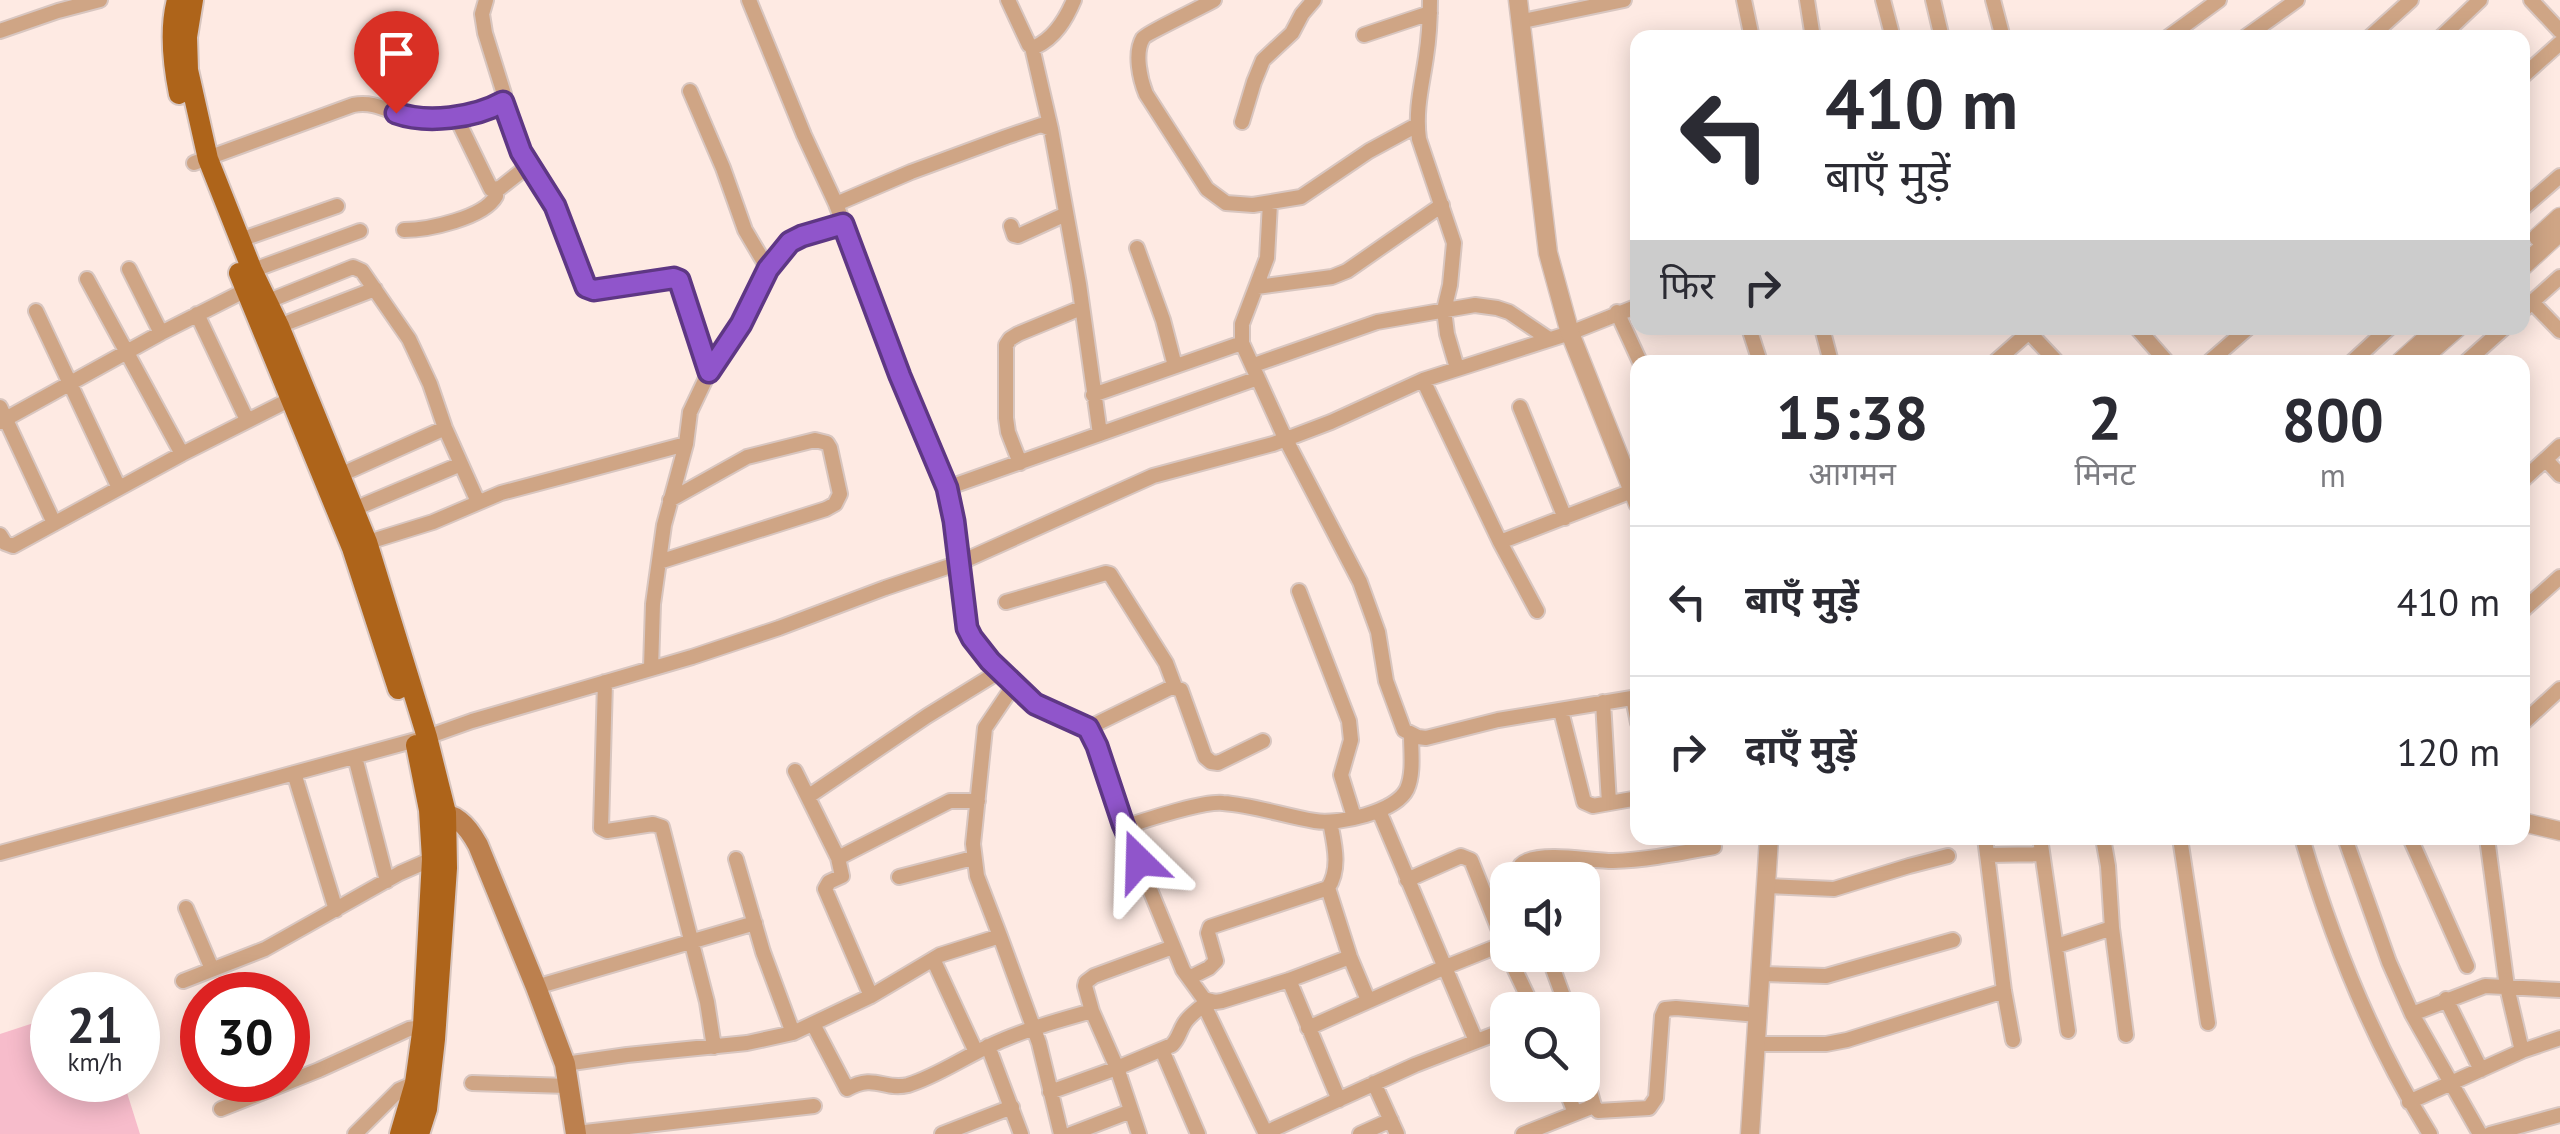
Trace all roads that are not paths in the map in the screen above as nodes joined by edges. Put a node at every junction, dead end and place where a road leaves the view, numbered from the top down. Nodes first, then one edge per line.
1 (100, 0) edge
2 (177, 0) edge
3 (192, 0) edge
4 (486, 0) edge
5 (749, 0) edge
6 (1008, 0) edge
7 (1074, 0) edge
8 (1214, 0) edge
9 (1314, 0) edge
10 (1518, 0) edge
11 (1744, 0) edge
12 (1806, 0) edge
13 (1883, 0) edge
14 (1933, 0) edge
15 (1993, 0) edge
16 (2220, 0) edge
17 (2297, 0) edge
18 (2411, 0) edge
19 (2531, 0) edge
20 (1617, 1) edge
21 (2470, 3) edge
22 (1430, 6) edge
23 (1522, 20) junction
24 (1750, 30) edge
25 (1812, 30) edge
26 (1891, 30) edge
27 (1940, 30) edge
28 (2001, 30) edge
29 (2178, 30) edge
30 (2259, 30) edge
31 (2378, 30) edge
32 (2447, 30) edge
33 (0, 31) edge
34 (2560, 31) edge
35 (1364, 35) dead end
36 (2560, 43) edge
37 (1032, 47) junction
38 (2530, 70) edge
39 (690, 91) dead end
40 (503, 102) junction
41 (456, 116) junction
42 (1242, 122) dead end
43 (1417, 125) junction
44 (1051, 129) junction
45 (201, 161) junction
46 (528, 166) junction
47 (2560, 176) edge
48 (494, 190) junction
49 (2530, 202) edge
50 (1270, 203) junction
51 (836, 204) junction
52 (1442, 205) junction
53 (336, 206) dead end
54 (1066, 214) junction
55 (2560, 216) edge
56 (843, 224) junction
57 (1011, 226) dead end
58 (404, 230) dead end
59 (360, 231) dead end
60 (2560, 232) edge
61 (240, 240) junction
62 (2530, 244) edge
63 (1137, 248) dead end
64 (2530, 260) edge
65 (130, 269) dead end
66 (768, 269) junction
67 (2560, 277) edge
68 (86, 279) dead end
69 (252, 284) junction
70 (1256, 287) junction
71 (375, 288) junction
72 (2530, 303) edge
73 (1082, 308) junction
74 (1630, 308) edge
75 (2530, 308) edge
76 (1444, 310) junction
77 (36, 311) dead end
78 (1617, 312) junction
79 (197, 314) junction
80 (280, 326) junction
81 (161, 332) junction
82 (2560, 332) edge
83 (1570, 333) junction
84 (2022, 335) edge
85 (2032, 335) edge
86 (2142, 335) edge
87 (2240, 335) edge
88 (2376, 335) edge
89 (2430, 335) edge
90 (2448, 335) edge
91 (2496, 335) edge
92 (1550, 339) junction
93 (1242, 343) junction
94 (128, 352) junction
95 (1637, 355) edge
96 (2001, 355) edge
97 (2050, 355) edge
98 (2161, 355) edge
99 (2217, 355) edge
100 (2358, 355) edge
101 (2408, 355) edge
102 (2426, 355) edge
103 (2474, 355) edge
104 (1175, 366) junction
105 (1458, 368) junction
106 (709, 372) junction
107 (1256, 372) junction
108 (1423, 380) junction
109 (71, 385) junction
110 (1093, 395) junction
111 (298, 396) junction
112 (1520, 407) dead end
113 (2, 416) edge
114 (246, 420) junction
115 (445, 428) junction
116 (1100, 434) junction
117 (1284, 438) junction
118 (686, 444) junction
119 (2560, 446) edge
120 (182, 454) junction
121 (2546, 460) junction
122 (1020, 463) junction
123 (461, 464) junction
124 (2530, 474) edge
125 (340, 475) junction
126 (2560, 476) edge
127 (1630, 484) edge
128 (119, 488) junction
129 (947, 488) junction
130 (1630, 498) edge
131 (670, 500) junction
132 (478, 502) junction
133 (354, 508) junction
134 (1565, 518) junction
135 (54, 523) junction
136 (0, 536) edge
137 (1500, 542) junction
138 (360, 545) junction
139 (658, 562) junction
140 (958, 563) junction
141 (2560, 577) edge
142 (1298, 591) dead end
143 (1006, 602) dead end
144 (2530, 604) edge
145 (1537, 611) dead end
146 (651, 668) junction
147 (1000, 670) junction
148 (606, 682) junction
149 (1014, 685) junction
150 (1175, 687) junction
151 (2560, 689) edge
152 (1630, 698) edge
153 (1603, 702) junction
154 (1561, 711) junction
155 (2530, 717) edge
156 (1088, 728) junction
157 (1411, 735) junction
158 (421, 739) junction
159 (1263, 741) dead end
160 (355, 757) junction
161 (796, 771) dead end
162 (294, 773) junction
163 (809, 796) junction
164 (1630, 799) edge
165 (978, 800) junction
166 (1609, 803) junction
167 (1379, 810) junction
168 (438, 812) junction
169 (1354, 817) junction
170 (1330, 822) junction
171 (2530, 824) edge
172 (1124, 828) junction
173 (2560, 831) edge
174 (1768, 845) edge
175 (1986, 845) edge
176 (2041, 845) edge
177 (2104, 845) edge
178 (2181, 845) edge
179 (2304, 845) edge
180 (2347, 845) edge
181 (2413, 845) edge
182 (2488, 845) edge
183 (1714, 847) dead end
184 (0, 853) edge
185 (2042, 854) junction
186 (1987, 855) junction
187 (1948, 856) dead end
188 (838, 858) junction
189 (973, 858) junction
190 (432, 859) junction
191 (736, 860) dead end
192 (1525, 862) edge
193 (899, 877) dead end
194 (1407, 880) junction
195 (387, 881) junction
196 (1766, 886) junction
197 (1328, 888) junction
198 (186, 908) dead end
199 (336, 910) junction
200 (1490, 911) edge
201 (754, 923) junction
202 (2112, 928) junction
203 (1000, 936) junction
204 (1953, 940) dead end
205 (690, 942) junction
206 (1173, 946) junction
207 (2057, 946) junction
208 (1490, 955) edge
209 (1350, 957) junction
210 (933, 959) junction
211 (2468, 966) dead end
212 (1444, 968) junction
213 (212, 969) junction
214 (204, 972) edge
215 (1762, 974) junction
216 (1188, 978) junction
217 (1288, 980) junction
218 (536, 986) junction
219 (2508, 987) junction
220 (2560, 990) edge
221 (2004, 991) junction
222 (871, 996) junction
223 (2446, 999) junction
224 (1368, 1000) junction
225 (1206, 1003) junction
226 (1092, 1010) junction
227 (2412, 1014) junction
228 (1758, 1015) junction
229 (2208, 1023) dead end
230 (812, 1024) junction
231 (430, 1026) junction
232 (1308, 1028) junction
233 (1032, 1029) junction
234 (2068, 1031) dead end
235 (793, 1033) junction
236 (1490, 1036) edge
237 (2126, 1036) dead end
238 (2560, 1038) edge
239 (2013, 1040) dead end
240 (1476, 1041) junction
241 (1756, 1044) junction
242 (714, 1047) junction
243 (982, 1049) junction
244 (1162, 1050) junction
245 (2522, 1050) junction
246 (565, 1064) junction
247 (1118, 1068) junction
248 (2481, 1070) junction
249 (415, 1082) junction
250 (472, 1083) dead end
251 (1374, 1083) junction
252 (2451, 1083) junction
253 (568, 1086) junction
254 (1050, 1092) junction
255 (1339, 1100) junction
256 (1571, 1102) edge
257 (1593, 1102) edge
258 (2410, 1102) junction
259 (814, 1106) dead end
260 (1594, 1106) junction
261 (1012, 1107) junction
262 (221, 1109) dead end
263 (1131, 1110) junction
264 (1576, 1114) junction
265 (2560, 1114) edge
266 (1394, 1127) edge
267 (1265, 1133) edge
268 (356, 1134) edge
269 (400, 1134) edge
270 (419, 1134) edge
271 (576, 1134) edge
272 (942, 1134) edge
273 (1021, 1134) edge
274 (1061, 1134) edge
275 (1071, 1134) edge
276 (1139, 1134) edge
277 (1198, 1134) edge
278 (1360, 1134) edge
279 (1523, 1134) edge
280 (1750, 1134) edge
281 (2430, 1134) edge
282 (2480, 1134) edge
283 (2490, 1134) edge

1 - 33 street
2 - 45 main road
3 - 45 main road
4 - 40 street
5 - 51 street
6 - 37 street
7 - 37 street
8 - 50 street
9 - 42 street
10 - 23 street
11 - 24 street
12 - 25 street
13 - 26 street
14 - 27 street
15 - 28 street
16 - 29 street
17 - 30 street
18 - 31 street
19 - 34 street
20 - 23 street
21 - 32 street
22 - 35 street
22 - 43 street
23 - 83 street
36 - 38 street
37 - 44 street
39 - 66 street
40 - 41 street
40 - 46 street
41 - 45 street
41 - 48 street
43 - 50 street
43 - 52 street
44 - 51 street
44 - 54 street
45 - 61 main road
45 - 69 main road
46 - 48 street
46 - 106 street
47 - 49 street
48 - 58 street
50 - 70 street
51 - 56 street
52 - 70 street
52 - 76 street
53 - 61 street
54 - 57 street
54 - 73 street
55 - 62 street
56 - 66 street
56 - 129 street
59 - 69 street
60 - 64 street
61 - 69 main road
63 - 104 street
65 - 81 street
66 - 106 street
67 - 72 street
68 - 94 street
69 - 71 street
69 - 79 street
69 - 80 main road
69 - 111 main road
70 - 93 street
71 - 80 street
71 - 115 street
73 - 110 street
73 - 122 street
74 - 78 street
75 - 82 street
76 - 92 street
76 - 105 street
76 - 107 street
77 - 109 street
78 - 83 street
78 - 95 street
79 - 81 street
79 - 114 street
80 - 111 main road
81 - 94 street
83 - 92 street
83 - 127 street
84 - 96 street
85 - 97 street
86 - 98 street
87 - 99 street
88 - 100 street
89 - 101 street
90 - 102 street
91 - 103 street
92 - 105 street
93 - 104 street
93 - 107 street
94 - 109 street
94 - 120 street
104 - 110 street
105 - 108 street
106 - 118 street
107 - 116 street
107 - 117 street
108 - 117 street
108 - 137 street
109 - 113 street
109 - 128 street
110 - 116 street
111 - 114 street
111 - 125 main road
111 - 138 main road
112 - 134 street
113 - 135 street
114 - 120 street
115 - 123 street
115 - 125 street
116 - 122 street
117 - 140 street
117 - 157 street
118 - 131 street
118 - 132 street
119 - 121 street
120 - 128 street
121 - 124 street
121 - 126 street
122 - 129 street
123 - 132 street
123 - 133 street
125 - 133 main road
128 - 135 street
129 - 140 street
130 - 134 street
131 - 139 street
131 - 139 street
132 - 138 street
133 - 138 main road
134 - 137 street
135 - 136 street
137 - 145 street
138 - 158 main road
139 - 146 street
140 - 146 street
140 - 147 street
141 - 144 street
142 - 169 street
143 - 150 street
146 - 148 street
147 - 149 street
147 - 163 street
148 - 158 street
148 - 205 street
149 - 156 street
149 - 165 street
150 - 156 street
150 - 159 street
151 - 155 street
152 - 153 street
153 - 154 street
153 - 166 street
154 - 157 street
154 - 166 street
156 - 172 street
157 - 167 street
158 - 160 street
158 - 168 main road
160 - 162 street
160 - 195 street
161 - 163 street
162 - 184 street
162 - 199 street
163 - 188 street
164 - 166 street
165 - 188 street
165 - 189 street
167 - 169 street
167 - 194 street
168 - 190 main road
168 - 218 main road
168 - 231 main road
169 - 170 street
170 - 172 street
170 - 197 street
171 - 173 street
172 - 206 street
174 - 196 street
175 - 186 street
176 - 185 street
177 - 202 street
178 - 229 street
179 - 258 street
180 - 227 street
181 - 211 street
182 - 219 street
183 - 192 street
185 - 186 street
185 - 207 street
186 - 221 street
187 - 196 street
188 - 222 street
189 - 193 street
189 - 203 street
190 - 195 street
190 - 231 main road
191 - 201 street
194 - 200 street
194 - 212 street
195 - 199 street
196 - 215 street
197 - 209 street
197 - 216 street
198 - 213 street
199 - 213 street
201 - 205 street
201 - 235 street
202 - 207 street
202 - 237 street
203 - 210 street
203 - 233 street
204 - 215 street
205 - 218 street
205 - 242 street
206 - 216 street
206 - 226 street
207 - 234 street
208 - 212 street
209 - 217 street
209 - 224 street
210 - 222 street
210 - 243 street
212 - 224 street
212 - 240 street
213 - 214 street
215 - 228 street
216 - 225 street
217 - 225 street
217 - 232 street
218 - 246 main road
219 - 220 street
219 - 223 street
219 - 245 street
221 - 239 street
221 - 241 street
222 - 230 street
223 - 227 street
223 - 248 street
224 - 232 street
225 - 244 street
225 - 267 street
226 - 233 street
226 - 247 street
227 - 252 street
228 - 241 street
228 - 260 street
230 - 235 street
230 - 243 street
231 - 249 main road
231 - 262 street
231 - 270 main road
232 - 255 street
233 - 243 street
233 - 254 street
235 - 242 street
236 - 240 street
238 - 245 street
240 - 251 street
241 - 280 street
242 - 246 street
243 - 261 street
244 - 247 street
244 - 277 street
245 - 248 street
246 - 253 main road
247 - 254 street
247 - 263 street
248 - 252 street
249 - 268 street
249 - 269 main road
250 - 253 street
251 - 255 street
251 - 266 street
252 - 258 street
252 - 282 street
253 - 271 main road
254 - 274 street
255 - 267 street
256 - 264 street
257 - 260 street
258 - 281 street
259 - 271 street
260 - 264 street
261 - 272 street
261 - 273 street
263 - 275 street
263 - 276 street
264 - 279 street
265 - 283 street
266 - 278 street

